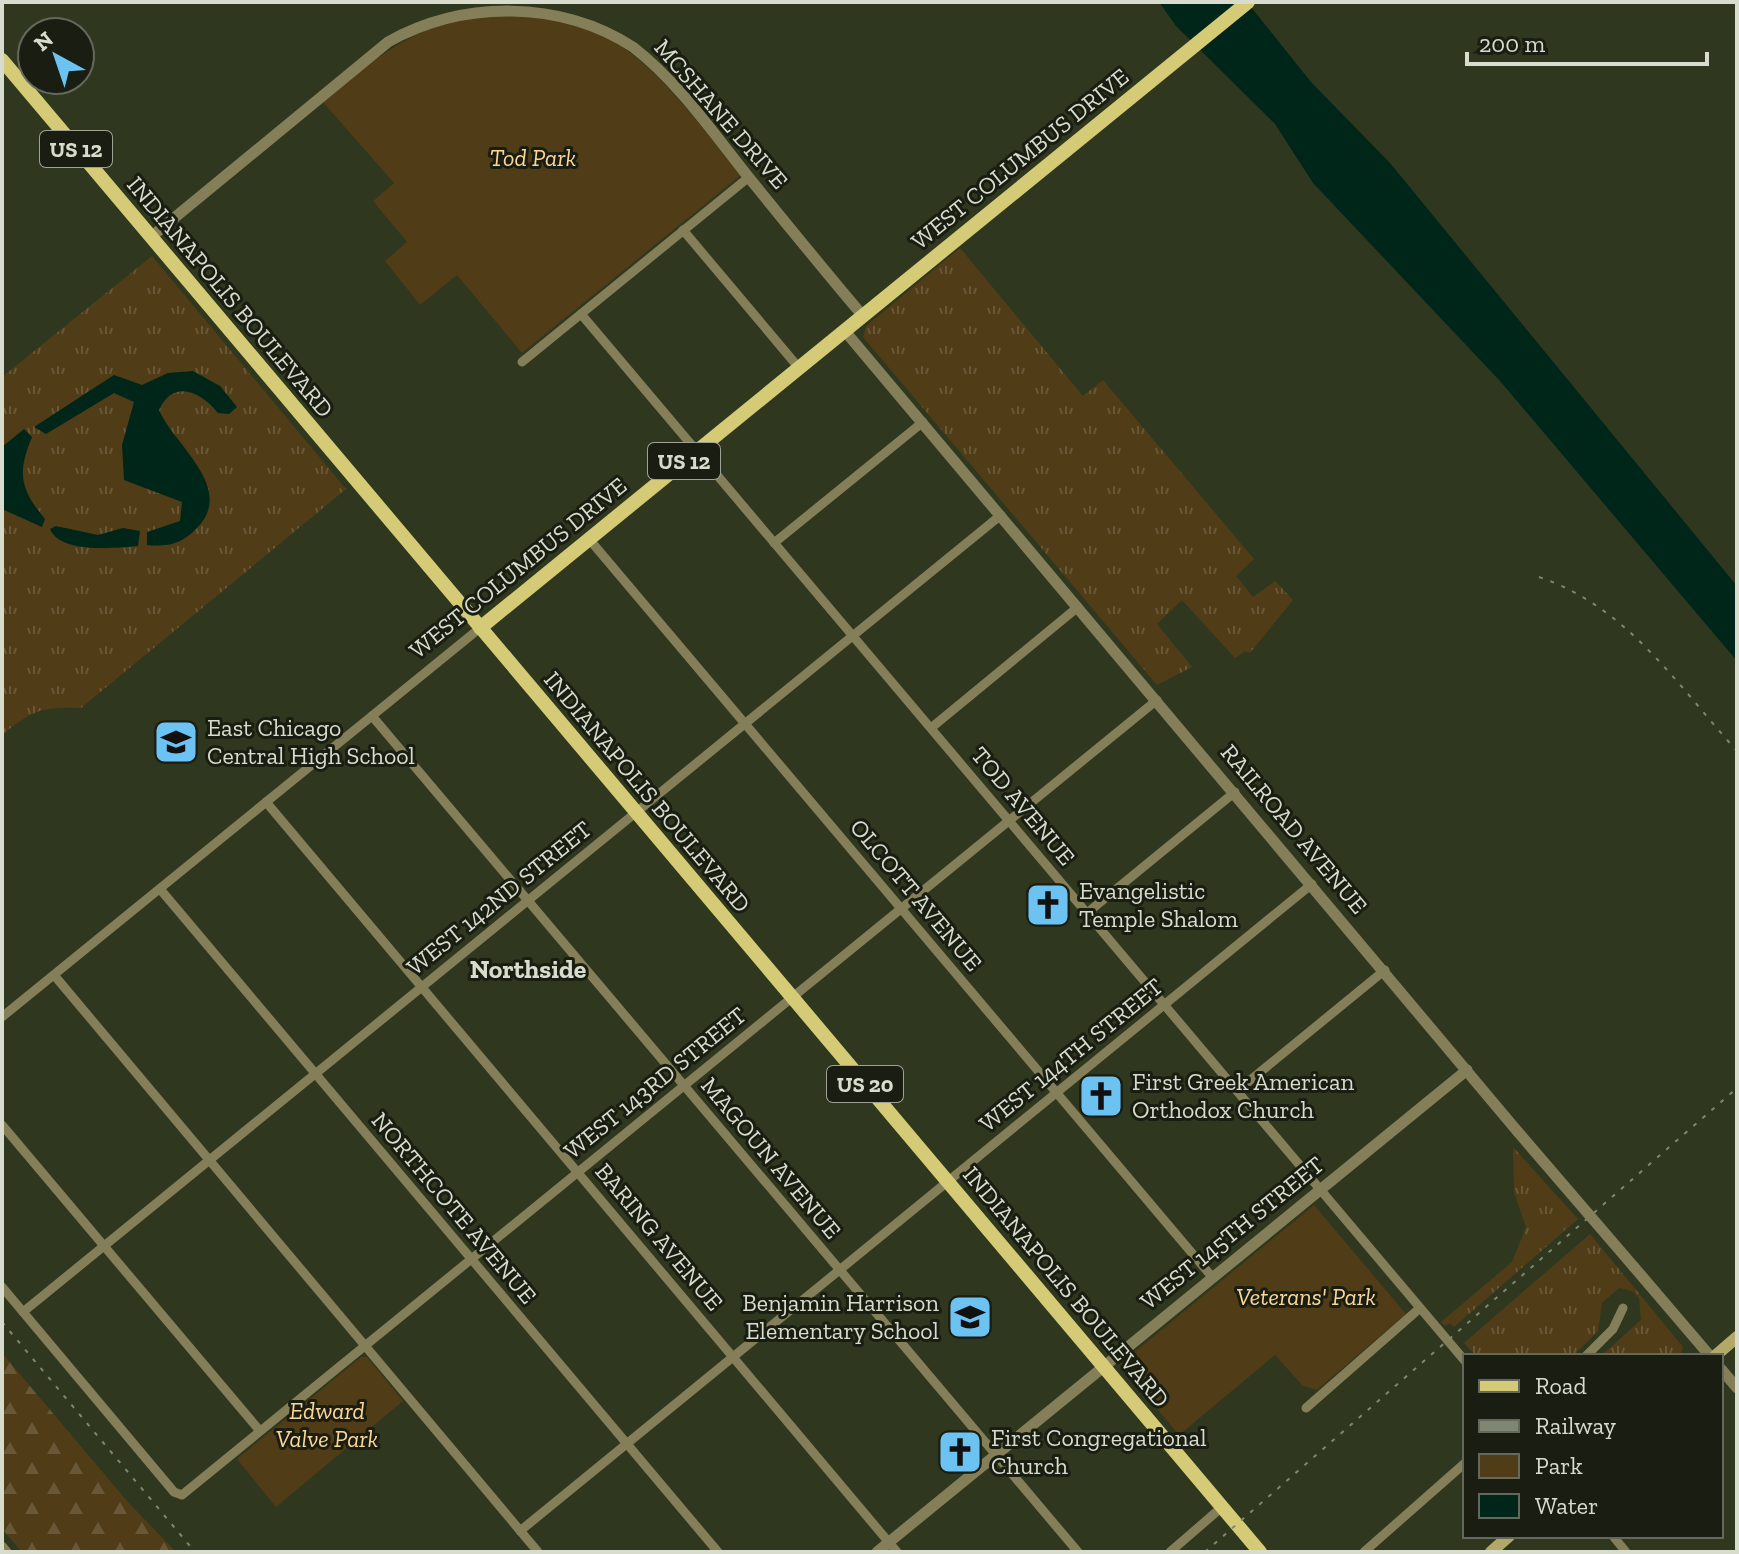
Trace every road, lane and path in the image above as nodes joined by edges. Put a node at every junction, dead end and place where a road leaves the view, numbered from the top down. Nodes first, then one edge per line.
1 (1248, 2) edge
2 (2, 60) edge
3 (749, 177) junction
4 (683, 230) junction
5 (151, 237) junction
6 (581, 314) junction
7 (863, 316) junction
8 (844, 330) junction
9 (522, 362) dead end
10 (799, 368) junction
11 (923, 422) junction
12 (696, 451) junction
13 (1001, 515) junction
14 (589, 539) junction
15 (774, 543) junction
16 (1078, 607) junction
17 (480, 628) junction
18 (853, 636) junction
19 (1157, 700) junction
20 (372, 716) junction
21 (745, 724) junction
22 (931, 728) junction
23 (1235, 792) junction
24 (266, 802) junction
25 (636, 812) junction
26 (1008, 820) junction
27 (1312, 884) junction
28 (160, 889) junction
29 (528, 901) junction
30 (901, 908) junction
31 (1087, 913) junction
32 (1385, 970) junction
33 (54, 975) junction
34 (422, 987) junction
35 (792, 997) junction
36 (1164, 1005) junction
37 (2, 1017) edge
38 (1467, 1070) junction
39 (316, 1074) junction
40 (684, 1085) junction
41 (1237, 1091) junction
42 (1056, 1093) junction
43 (2, 1125) edge
44 (209, 1161) junction
45 (577, 1172) junction
46 (947, 1181) junction
47 (1320, 1190) junction
48 (104, 1247) junction
49 (471, 1259) junction
50 (840, 1270) junction
51 (1213, 1278) junction
52 (2, 1287) edge
53 (1420, 1308) junction
54 (1623, 1308) dead end
55 (23, 1312) junction
56 (1737, 1337) edge
57 (364, 1346) junction
58 (1588, 1354) edge
59 (1711, 1354) edge
60 (1716, 1354) edge
61 (734, 1357) junction
62 (1463, 1359) edge
63 (1104, 1367) junction
64 (1723, 1371) edge
65 (1737, 1388) edge
66 (1306, 1408) dead end
67 (260, 1431) junction
68 (627, 1444) junction
69 (996, 1455) junction
70 (1463, 1465) edge
71 (1222, 1507) junction
72 (520, 1531) junction
73 (1507, 1538) edge
74 (2, 1546) edge
75 (893, 1547) edge
76 (7, 1552) edge
77 (538, 1552) edge
78 (718, 1552) edge
79 (877, 1552) edge
80 (1078, 1552) edge
81 (1170, 1552) edge
82 (1260, 1552) edge
83 (1364, 1552) edge
84 (1491, 1552) edge

1 - 7 main road, WEST COLUMBUS DRIVE / US 12
2 - 5 main road, INDIANAPOLIS BOULEVARD / US 12
3 - 4 street
3 - 5 street, MCSHANE DRIVE
3 - 7 street, MCSHANE DRIVE
4 - 6 street
4 - 10 street
5 - 17 main road, INDIANAPOLIS BOULEVARD / US 12
6 - 9 street
6 - 12 street, TOD AVENUE
7 - 8 main road, WEST COLUMBUS DRIVE / US 12
8 - 10 main road, WEST COLUMBUS DRIVE / US 12
8 - 11 street, RAILROAD AVENUE
10 - 12 main road, WEST COLUMBUS DRIVE / US 12
11 - 13 street, RAILROAD AVENUE
11 - 15 street
12 - 14 main road, WEST COLUMBUS DRIVE / US 12
12 - 15 street, TOD AVENUE
13 - 16 street, RAILROAD AVENUE
13 - 18 street, WEST 142ND STREET
14 - 17 main road, WEST COLUMBUS DRIVE / US 12
14 - 21 street, OLCOTT AVENUE
15 - 18 street, TOD AVENUE
16 - 19 street, RAILROAD AVENUE
16 - 22 street
17 - 20 street, WEST COLUMBUS DRIVE
17 - 25 main road, INDIANAPOLIS BOULEVARD / US 20
18 - 21 street, WEST 142ND STREET
18 - 22 street, TOD AVENUE
19 - 23 street, RAILROAD AVENUE
19 - 26 street, WEST 143RD STREET
20 - 24 street, WEST COLUMBUS DRIVE
20 - 29 street, MAGOUN AVENUE
21 - 25 street, WEST 142ND STREET
21 - 30 street, OLCOTT AVENUE
22 - 26 street, TOD AVENUE
23 - 27 street, RAILROAD AVENUE
23 - 31 street
24 - 28 street, WEST COLUMBUS DRIVE
24 - 34 street, BARING AVENUE
25 - 29 street, WEST 142ND STREET
25 - 35 main road, INDIANAPOLIS BOULEVARD / US 20
26 - 30 street, WEST 143RD STREET
26 - 31 street, TOD AVENUE
27 - 32 street, RAILROAD AVENUE
27 - 36 street, WEST 144TH STREET
28 - 33 street, WEST COLUMBUS DRIVE
28 - 39 street, NORTHCOTE AVENUE
29 - 34 street, WEST 142ND STREET
29 - 40 street, MAGOUN AVENUE
30 - 35 street, WEST 143RD STREET
30 - 42 street, OLCOTT AVENUE
31 - 36 street, TOD AVENUE
32 - 38 street, RAILROAD AVENUE
32 - 41 street
33 - 37 street, WEST COLUMBUS DRIVE
33 - 44 street
34 - 39 street, WEST 142ND STREET
34 - 45 street, BARING AVENUE
35 - 40 street, WEST 143RD STREET
35 - 46 main road, INDIANAPOLIS BOULEVARD / US 20
36 - 41 street, TOD AVENUE
36 - 42 street, WEST 144TH STREET
38 - 47 street, WEST 145TH STREET
38 - 59 street, RAILROAD AVENUE, bridge
39 - 44 street, WEST 142ND STREET
39 - 49 street, NORTHCOTE AVENUE
40 - 45 street, WEST 143RD STREET
40 - 50 street, MAGOUN AVENUE
41 - 47 street, TOD AVENUE
42 - 46 street, WEST 144TH STREET
42 - 51 street, OLCOTT AVENUE
43 - 48 street
44 - 48 street, WEST 142ND STREET
44 - 57 street
45 - 49 street, WEST 143RD STREET
45 - 61 street, BARING AVENUE
46 - 50 street, WEST 144TH STREET
46 - 63 main road, INDIANAPOLIS BOULEVARD / US 20
47 - 51 street, WEST 145TH STREET
47 - 53 street, TOD AVENUE
48 - 55 street, WEST 142ND STREET
48 - 67 street
49 - 57 street, WEST 143RD STREET
49 - 68 street, NORTHCOTE AVENUE
50 - 61 street, WEST 144TH STREET
50 - 69 street, MAGOUN AVENUE
51 - 63 street, WEST 145TH STREET
52 - 55 street
53 - 62 street, TOD AVENUE
53 - 66 street
54 - 58 street
55 - 67 street, WEST 143RD STREET
56 - 60 main road
57 - 67 street, WEST 143RD STREET
57 - 72 street
61 - 68 street, WEST 144TH STREET
61 - 75 street, BARING AVENUE
63 - 69 street, WEST 145TH STREET
63 - 71 main road, INDIANAPOLIS BOULEVARD / US 20
64 - 65 street
68 - 72 street, WEST 144TH STREET
68 - 78 street, NORTHCOTE AVENUE
69 - 75 street, WEST 145TH STREET
69 - 80 street, MAGOUN AVENUE
70 - 83 street
71 - 81 street
71 - 82 main road, INDIANAPOLIS BOULEVARD / US 20
72 - 77 street
73 - 84 main road
74 - 76 street
75 - 79 street, WEST 145TH STREET

